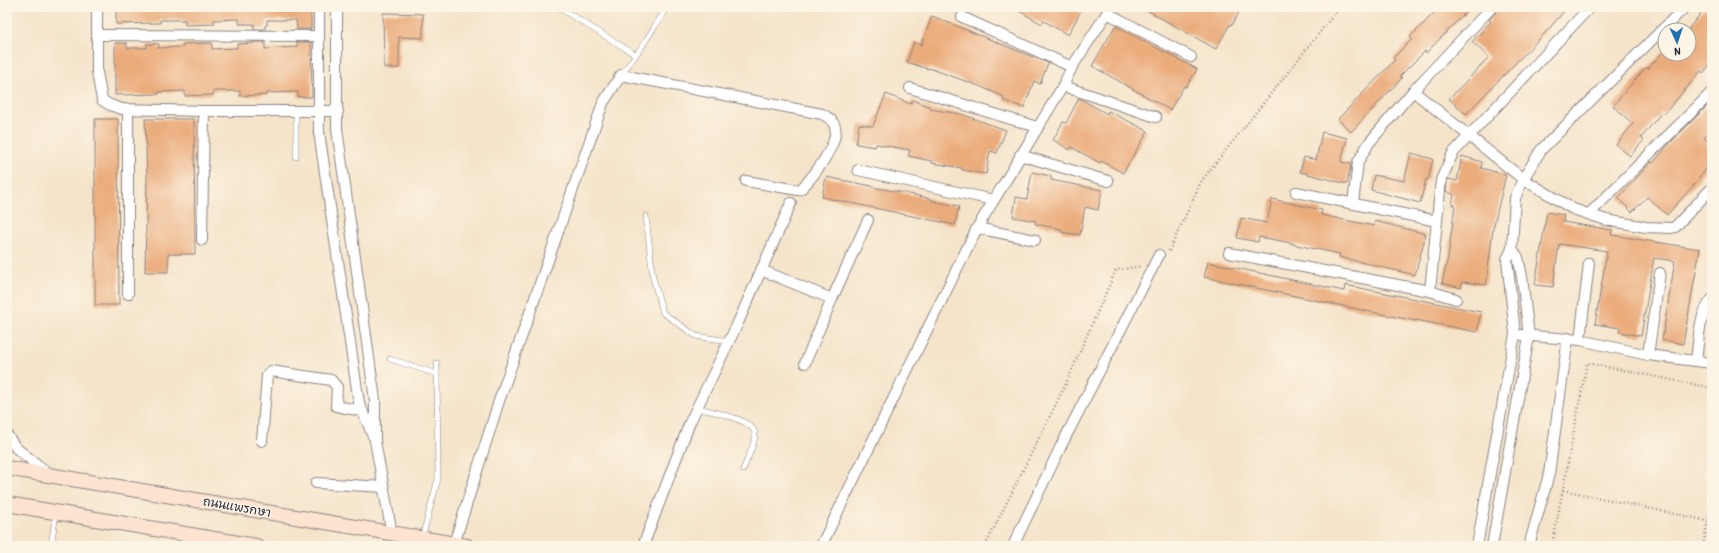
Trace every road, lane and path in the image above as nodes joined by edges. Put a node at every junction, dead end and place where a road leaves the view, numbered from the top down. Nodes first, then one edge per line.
1 (97, 7) edge
2 (319, 7) edge
3 (337, 7) edge
4 (558, 7) edge
5 (667, 7) edge
6 (1492, 7) edge
7 (1590, 7) edge
8 (1685, 7) edge
9 (1109, 10) edge
10 (962, 17) dead end
11 (97, 35) junction
12 (319, 36) junction
13 (636, 55) junction
14 (1191, 57) dead end
15 (1072, 67) junction
16 (621, 75) junction
17 (1063, 86) junction
18 (910, 88) dead end
19 (1413, 91) junction
20 (1712, 92) edge
21 (128, 109) junction
22 (319, 110) junction
23 (204, 111) junction
24 (296, 111) junction
25 (338, 111) junction
26 (1156, 117) dead end
27 (1037, 127) junction
28 (1470, 136) junction
29 (1020, 155) junction
30 (296, 157) dead end
31 (858, 170) dead end
32 (1523, 179) junction
33 (746, 180) dead end
34 (1108, 181) dead end
35 (1712, 188) edge
36 (1296, 192) dead end
37 (993, 200) junction
38 (791, 203) dead end
39 (1353, 203) junction
40 (1589, 214) junction
41 (646, 216) dead end
42 (868, 220) dead end
43 (1437, 221) junction
44 (977, 228) junction
45 (202, 240) dead end
46 (1035, 240) dead end
47 (1512, 249) junction
48 (354, 251) junction
49 (337, 253) junction
50 (1229, 253) dead end
51 (1159, 255) dead end
52 (1589, 263) dead end
53 (761, 270) junction
54 (1660, 273) dead end
55 (1430, 291) junction
56 (128, 294) dead end
57 (832, 299) junction
58 (1456, 299) dead end
59 (1712, 299) edge
60 (1515, 334) junction
61 (1529, 336) junction
62 (1568, 338) junction
63 (1580, 340) junction
64 (729, 341) junction
65 (1648, 355) junction
66 (390, 359) dead end
67 (1696, 361) junction
68 (437, 363) dead end
69 (805, 363) dead end
70 (1712, 364) edge
71 (437, 374) junction
72 (1712, 388) edge
73 (698, 408) junction
74 (362, 411) junction
75 (7, 434) edge
76 (262, 441) dead end
77 (375, 441) junction
78 (7, 468) edge
79 (743, 470) dead end
80 (50, 475) junction
81 (316, 483) dead end
82 (384, 487) junction
83 (1563, 490) junction
84 (1712, 500) edge
85 (7, 504) edge
86 (56, 512) junction
87 (1708, 520) junction
88 (392, 534) junction
89 (422, 539) junction
90 (192, 541) edge
91 (460, 545) edge
92 (51, 546) edge
93 (256, 546) edge
94 (643, 546) edge
95 (821, 546) edge
96 (1013, 546) edge
97 (1477, 546) edge
98 (1492, 546) edge
99 (1529, 546) edge
100 (1552, 546) edge
101 (1703, 546) edge

1 - 11 street
2 - 12 street
3 - 25 street
4 - 13 lane
5 - 13 lane
6 - 19 street
7 - 28 street
8 - 32 street
9 - 14 street
9 - 15 street
10 - 15 street
11 - 12 street
11 - 21 street
12 - 22 street
13 - 16 lane
15 - 17 street
16 - 33 street
16 - 91 street
17 - 26 street
17 - 27 street
18 - 27 street
19 - 28 street
19 - 39 street
20 - 40 street
21 - 23 street
21 - 56 street
22 - 24 street
22 - 25 street
22 - 49 street
23 - 24 street
23 - 45 street
24 - 30 lane
25 - 48 street
27 - 29 street
28 - 32 street
28 - 43 street
29 - 34 street
29 - 37 street
31 - 37 street
32 - 40 street
32 - 47 street
35 - 40 street
36 - 39 street
37 - 44 street
38 - 53 street
39 - 43 street
41 - 64 lane
42 - 57 street
43 - 55 street
44 - 46 street
44 - 95 street
47 - 60 street
47 - 61 street
48 - 49 street
48 - 77 street
49 - 74 street
50 - 55 street
51 - 96 street
52 - 63 street
53 - 57 street
53 - 64 street
54 - 65 street
55 - 58 street
57 - 69 street
59 - 67 street
60 - 61 street
60 - 97 street
61 - 62 street
61 - 98 street
62 - 63 street
62 - 99 street
63 - 65 street
64 - 73 street
65 - 67 street
66 - 71 lane
67 - 70 street
68 - 71 lane
71 - 89 lane
72 - 83 path
73 - 79 lane
73 - 94 street
74 - 76 street
74 - 77 street
75 - 80 street
77 - 82 street
78 - 80 main road, ถนนแพรกษา
80 - 88 main road, ถนนแพรกษา
81 - 82 street
82 - 88 street
83 - 87 path
83 - 100 path
84 - 87 path
85 - 86 main road
86 - 90 main road
86 - 92 lane
87 - 101 path
88 - 89 main road, ถนนแพรกษา
89 - 91 main road, ถนนแพรกษา
90 - 93 main road

